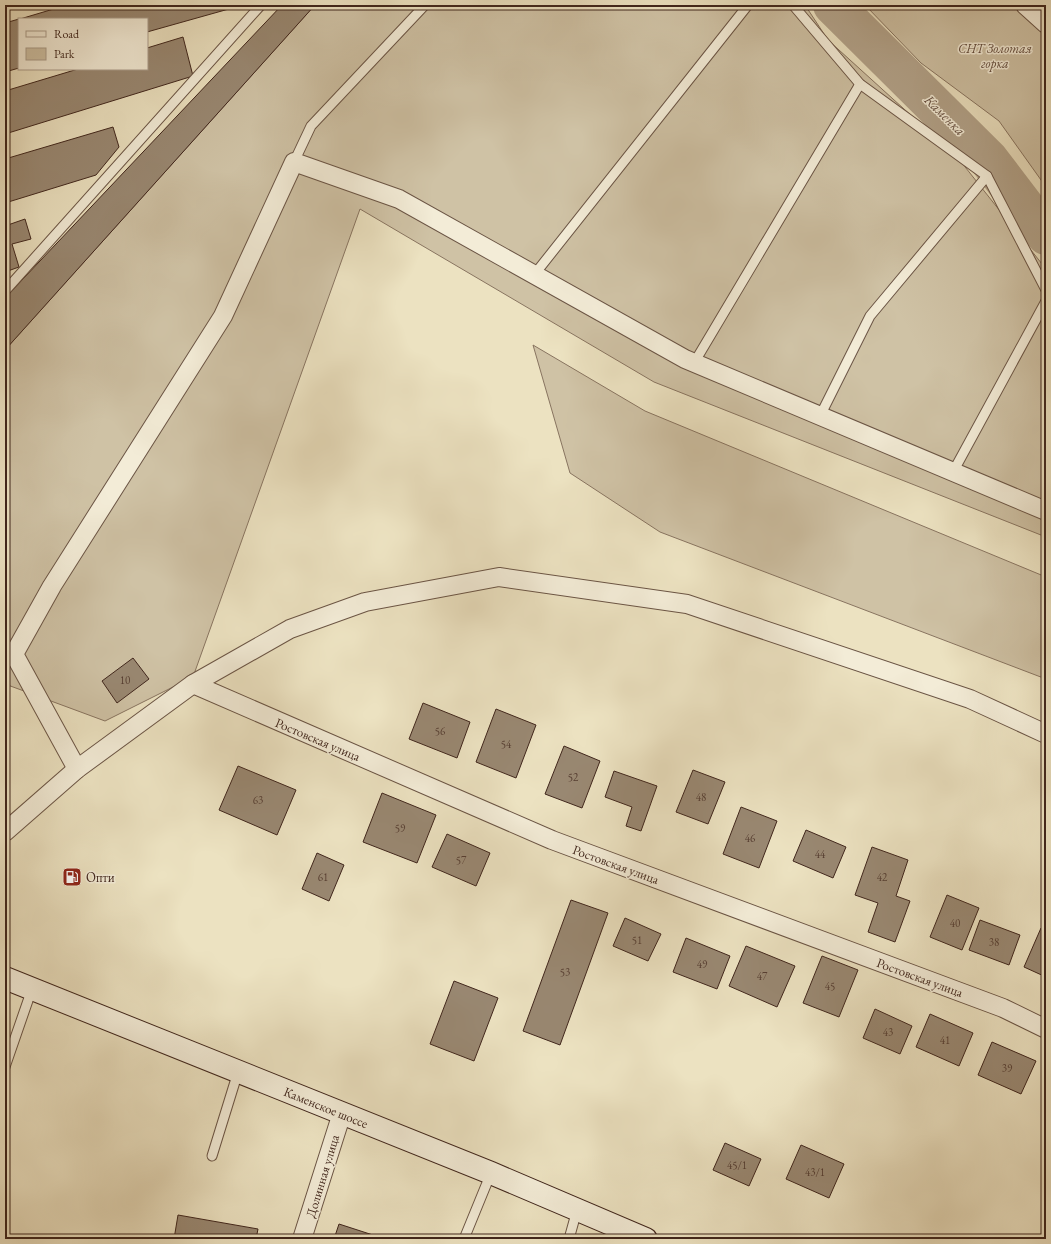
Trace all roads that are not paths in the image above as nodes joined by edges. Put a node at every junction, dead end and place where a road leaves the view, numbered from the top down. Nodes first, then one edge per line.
1 (261, 5) edge
2 (425, 5) edge
3 (748, 5) edge
4 (793, 5) edge
5 (1025, 5) edge
6 (1046, 24) edge
7 (860, 84) junction
8 (294, 162) junction
9 (987, 176) junction
10 (534, 275) junction
11 (1046, 290) edge
12 (5, 291) edge
13 (1046, 301) edge
14 (694, 363) junction
15 (820, 416) junction
16 (953, 472) junction
17 (1046, 511) edge
18 (10, 651) edge
19 (193, 684) junction
20 (1046, 734) edge
21 (77, 769) junction
22 (5, 832) edge
23 (5, 978) edge
24 (32, 989) junction
25 (1046, 1029) edge
26 (5, 1067) edge
27 (238, 1072) junction
28 (342, 1113) junction
29 (212, 1156) dead end
30 (491, 1174) junction
31 (577, 1210) junction
32 (302, 1239) edge
33 (464, 1239) edge
34 (569, 1239) edge
35 (646, 1239) edge

1 - 12 lane
2 - 8 lane
3 - 10 lane
4 - 7 lane
5 - 6 street
7 - 9 lane
7 - 14 lane
8 - 10 street
8 - 18 street
9 - 11 lane
9 - 15 lane
10 - 14 street
13 - 16 lane
14 - 15 street
15 - 16 street
16 - 17 street
18 - 21 street
19 - 20 street
19 - 21 street
19 - 25 street, Ростовская улица
21 - 22 street
23 - 24 street, Каменское шоссе
24 - 26 lane
24 - 27 street, Каменское шоссе
27 - 28 street, Каменское шоссе
27 - 29 lane
28 - 30 street, Каменское шоссе
28 - 32 street, Долинная улица
30 - 31 street, Каменское шоссе
30 - 33 lane
31 - 34 lane
31 - 35 street, Каменское шоссе

